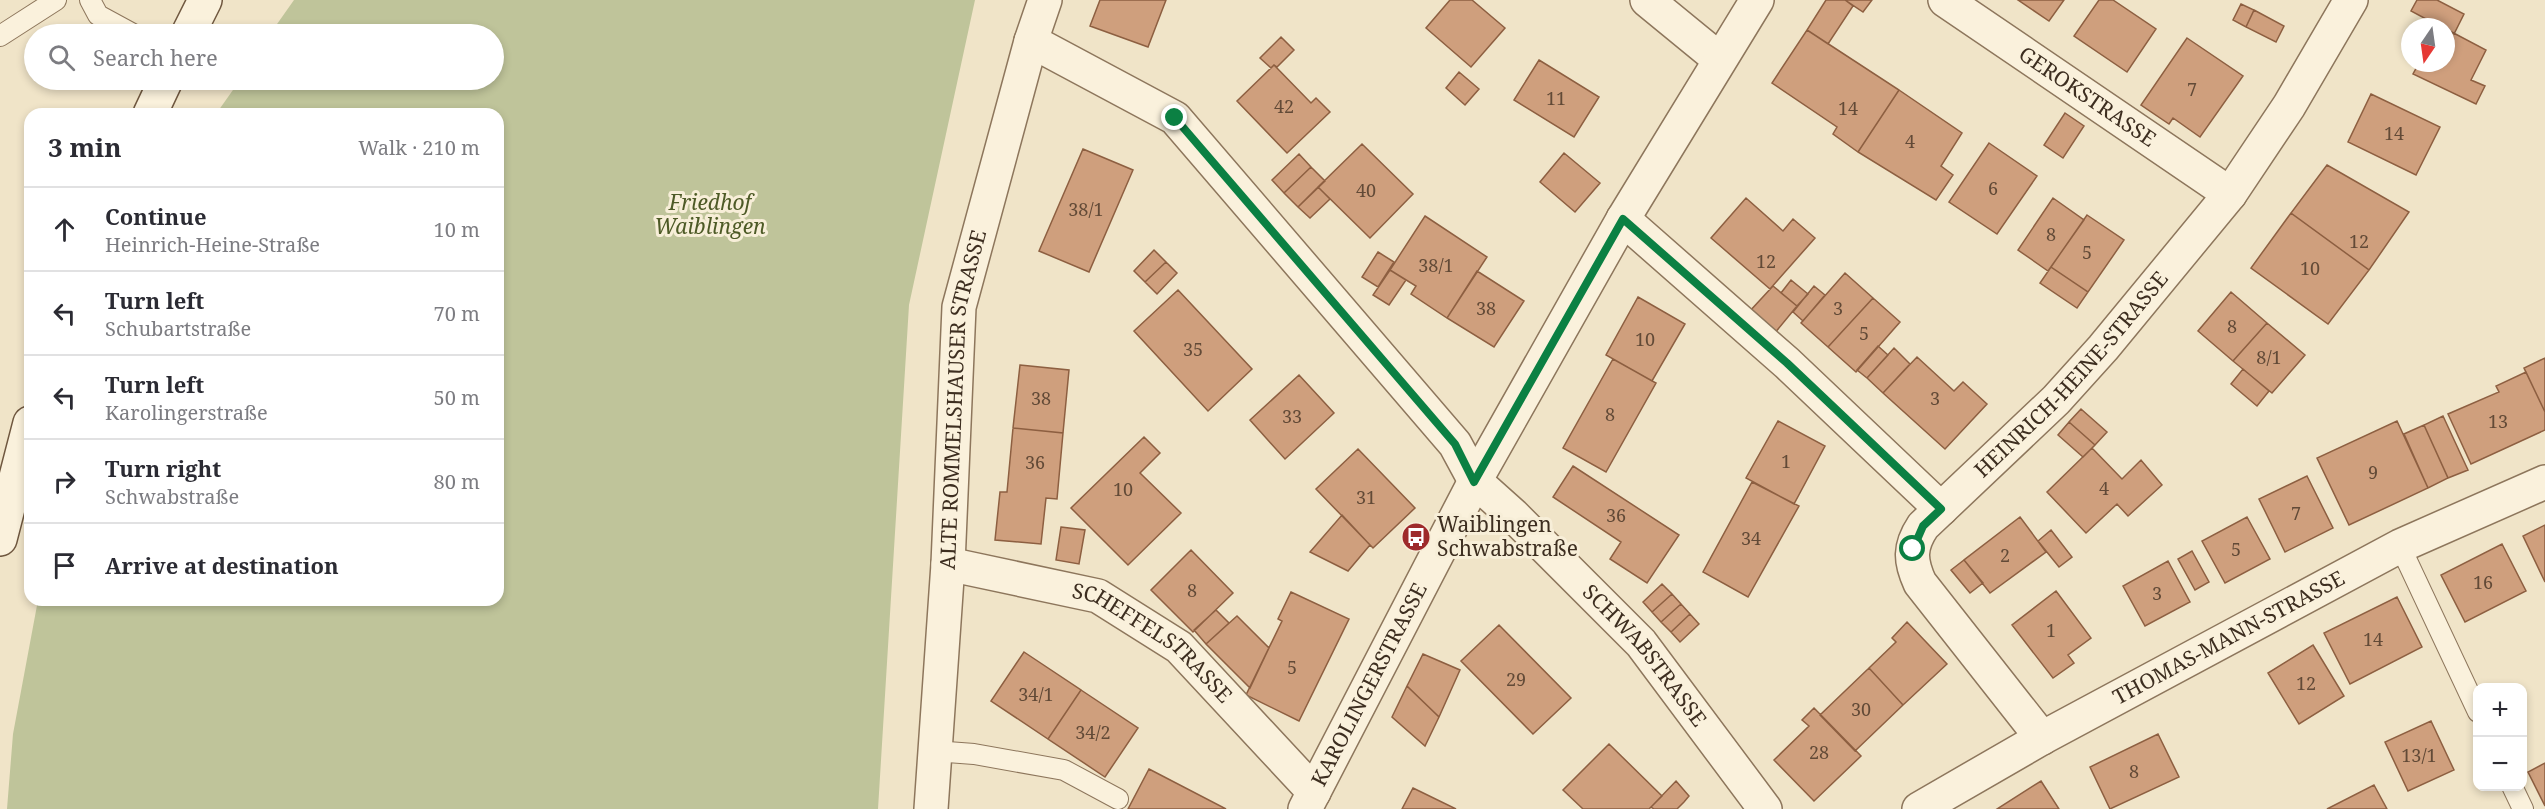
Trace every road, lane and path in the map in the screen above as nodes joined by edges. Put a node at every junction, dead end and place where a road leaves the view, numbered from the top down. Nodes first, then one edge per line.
1 (56, 0) edge
2 (90, 0) edge
3 (1045, 0) edge
4 (1647, 0) edge
5 (1757, 0) edge
6 (1945, 0) edge
7 (2351, 0) edge
8 (203, 1) edge
9 (115, 24) edge
10 (193, 24) edge
11 (0, 36) edge
12 (1031, 41) junction
13 (1719, 59) junction
14 (161, 90) edge
15 (153, 108) edge
16 (2230, 194) junction
17 (1623, 219) junction
18 (24, 446) edge
19 (1474, 482) junction
20 (2545, 482) edge
21 (1941, 509) junction
22 (0, 539) edge
23 (2400, 546) junction
24 (948, 564) junction
25 (2473, 701) edge
26 (2042, 738) junction
27 (934, 751) junction
28 (2514, 791) edge
29 (1118, 799) dead end
30 (1310, 801) edge
31 (930, 809) edge
32 (1765, 809) edge
33 (1919, 809) edge
34 (2523, 809) edge

1 - 11 lane
2 - 9 lane
3 - 12 street, ALTE ROMMELSHAUSER STRASSE
4 - 13 street
5 - 13 street, KAROLINGERSTRASSE
6 - 16 street, GEROKSTRASSE
7 - 16 street, HEINRICH-HEINE-STRASSE
8 - 10 street
12 - 19 street, SCHWABSTRASSE
12 - 24 street, ALTE ROMMELSHAUSER STRASSE
13 - 17 street, KAROLINGERSTRASSE
14 - 15 street
16 - 21 street, HEINRICH-HEINE-STRASSE
17 - 19 street, KAROLINGERSTRASSE
17 - 21 street
18 - 22 street
19 - 30 street, KAROLINGERSTRASSE
19 - 32 street, SCHWABSTRASSE
20 - 23 street, THOMAS-MANN-STRASSE
21 - 26 street, HEINRICH-HEINE-STRASSE
23 - 25 lane
23 - 26 street, THOMAS-MANN-STRASSE
24 - 27 street, ALTE ROMMELSHAUSER STRASSE
24 - 30 street, SCHEFFELSTRASSE
26 - 33 street, THOMAS-MANN-STRASSE
27 - 29 lane
27 - 31 street, ALTE ROMMELSHAUSER STRASSE
28 - 34 lane

